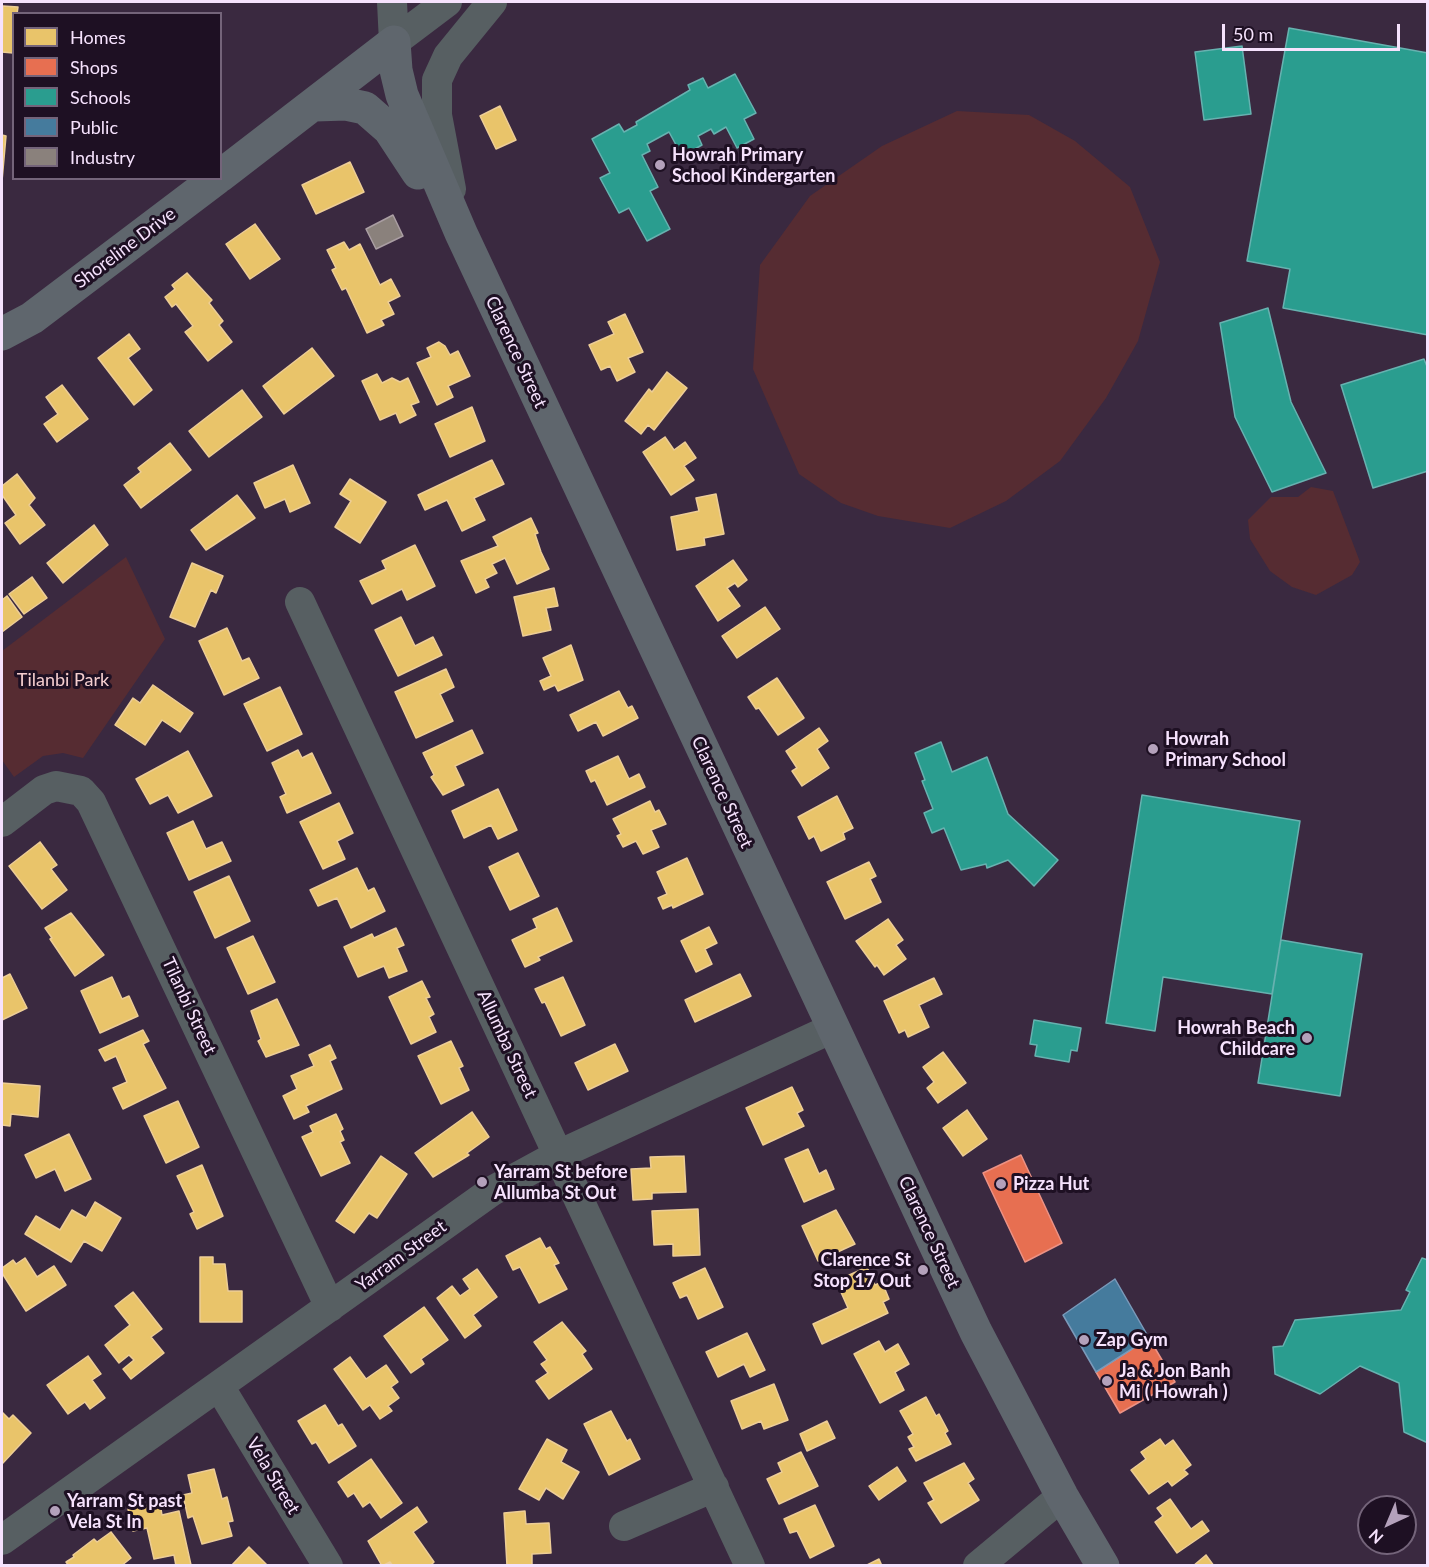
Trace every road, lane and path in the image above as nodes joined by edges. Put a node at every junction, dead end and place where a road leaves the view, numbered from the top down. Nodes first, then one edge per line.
1 (392, 2) edge
2 (447, 2) edge
3 (492, 2) edge
4 (394, 42) junction
5 (315, 105) junction
6 (222, 175) edge
7 (214, 180) edge
8 (460, 233) junction
9 (32, 318) junction
10 (2, 333) edge
11 (2, 351) edge
12 (300, 602) dead end
13 (2, 822) edge
14 (833, 1028) junction
15 (558, 1155) junction
16 (330, 1307) junction
17 (219, 1386) junction
18 (714, 1487) junction
19 (1062, 1496) junction
20 (624, 1526) dead end
21 (2, 1540) edge
22 (328, 1566) edge
23 (750, 1566) edge
24 (978, 1566) edge
25 (1103, 1566) edge

1 - 4 street, Clarence Street
2 - 4 street
3 - 8 street
4 - 5 main road
4 - 8 main road, Clarence Street
5 - 6 main road
5 - 8 main road
7 - 9 main road, Shoreline Drive
8 - 14 main road, Clarence Street
9 - 10 main road, Shoreline Drive
9 - 11 main road, Shoreline Drive
12 - 15 street, Allumba Street
13 - 16 street, Tilanbi Street
14 - 15 street, Yarram Street
14 - 19 main road, Clarence Street
15 - 16 street, Yarram Street
15 - 18 street, Allumba Street
16 - 17 street, Yarram Street
17 - 21 street, Yarram Street
17 - 22 street, Vela Street
18 - 20 street
18 - 23 street, Allumba Street
19 - 24 street
19 - 25 main road, Clarence Street

